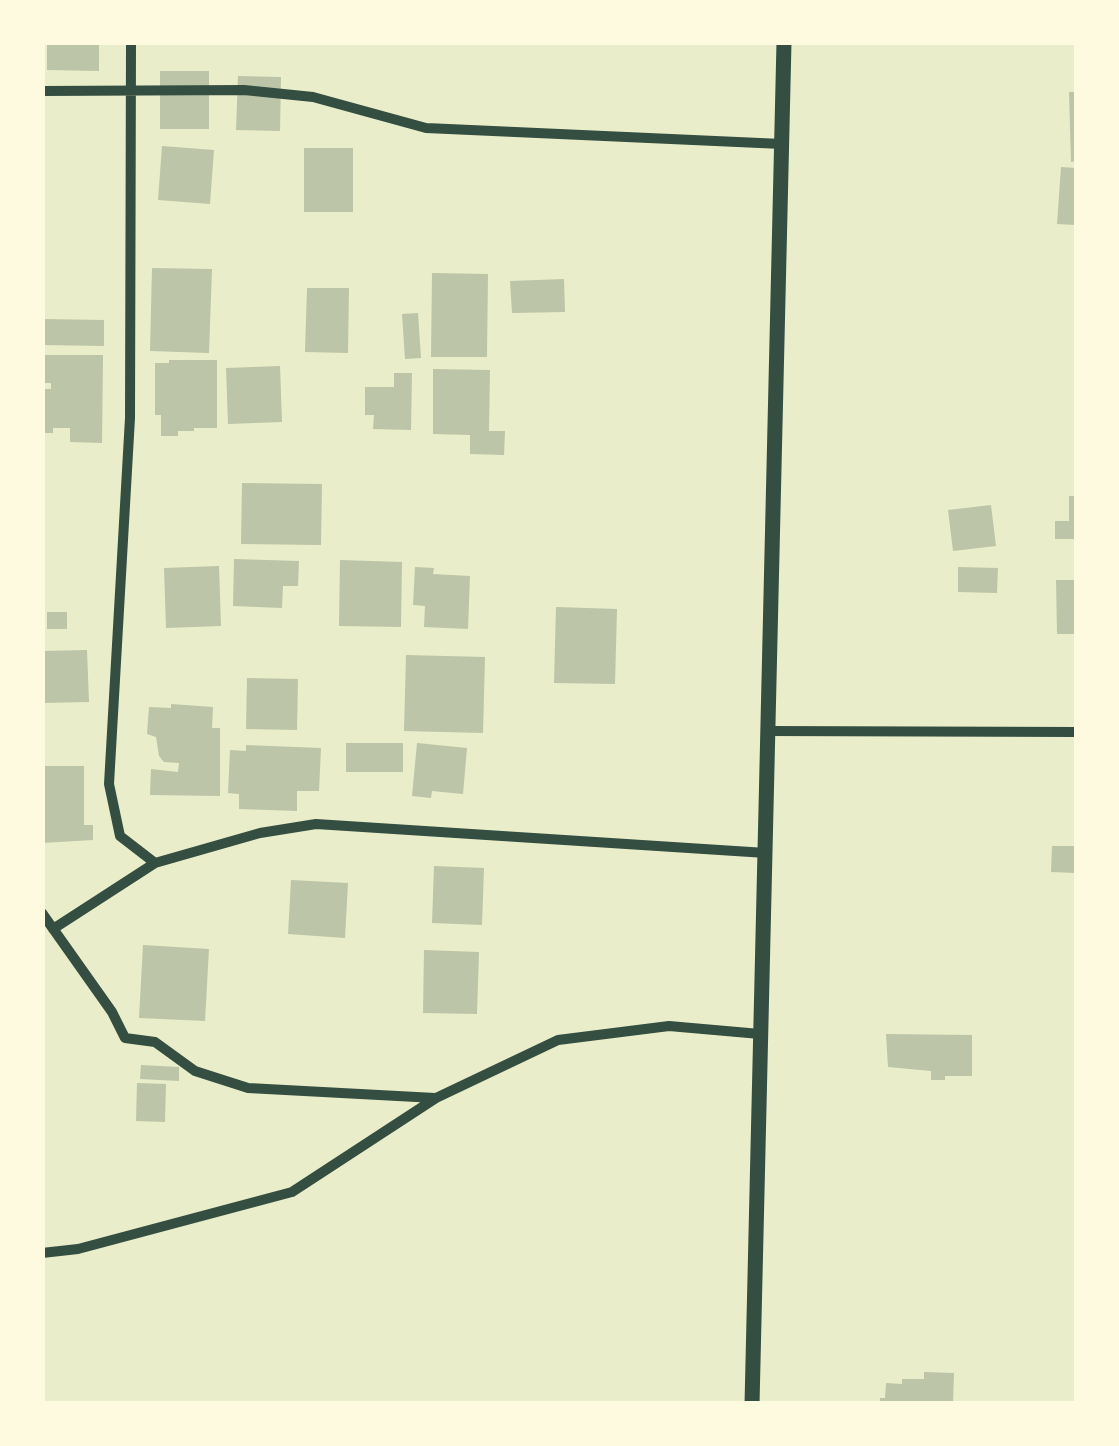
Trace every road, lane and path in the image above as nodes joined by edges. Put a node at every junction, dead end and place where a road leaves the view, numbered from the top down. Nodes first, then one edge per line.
1 (131, 42) edge
2 (784, 42) edge
3 (42, 91) edge
4 (130, 92) junction
5 (782, 144) junction
6 (768, 731) junction
7 (1076, 732) edge
8 (766, 853) junction
9 (156, 863) junction
10 (42, 914) edge
11 (54, 929) junction
12 (760, 1034) junction
13 (436, 1098) junction
14 (42, 1253) edge
15 (752, 1404) edge

1 - 4 street
2 - 5 street
3 - 4 street
4 - 5 street
4 - 9 street
5 - 6 street
6 - 7 street
6 - 8 street
8 - 9 street
8 - 12 street
9 - 11 street
10 - 11 street
11 - 13 street
12 - 13 street
12 - 15 street
13 - 14 street

